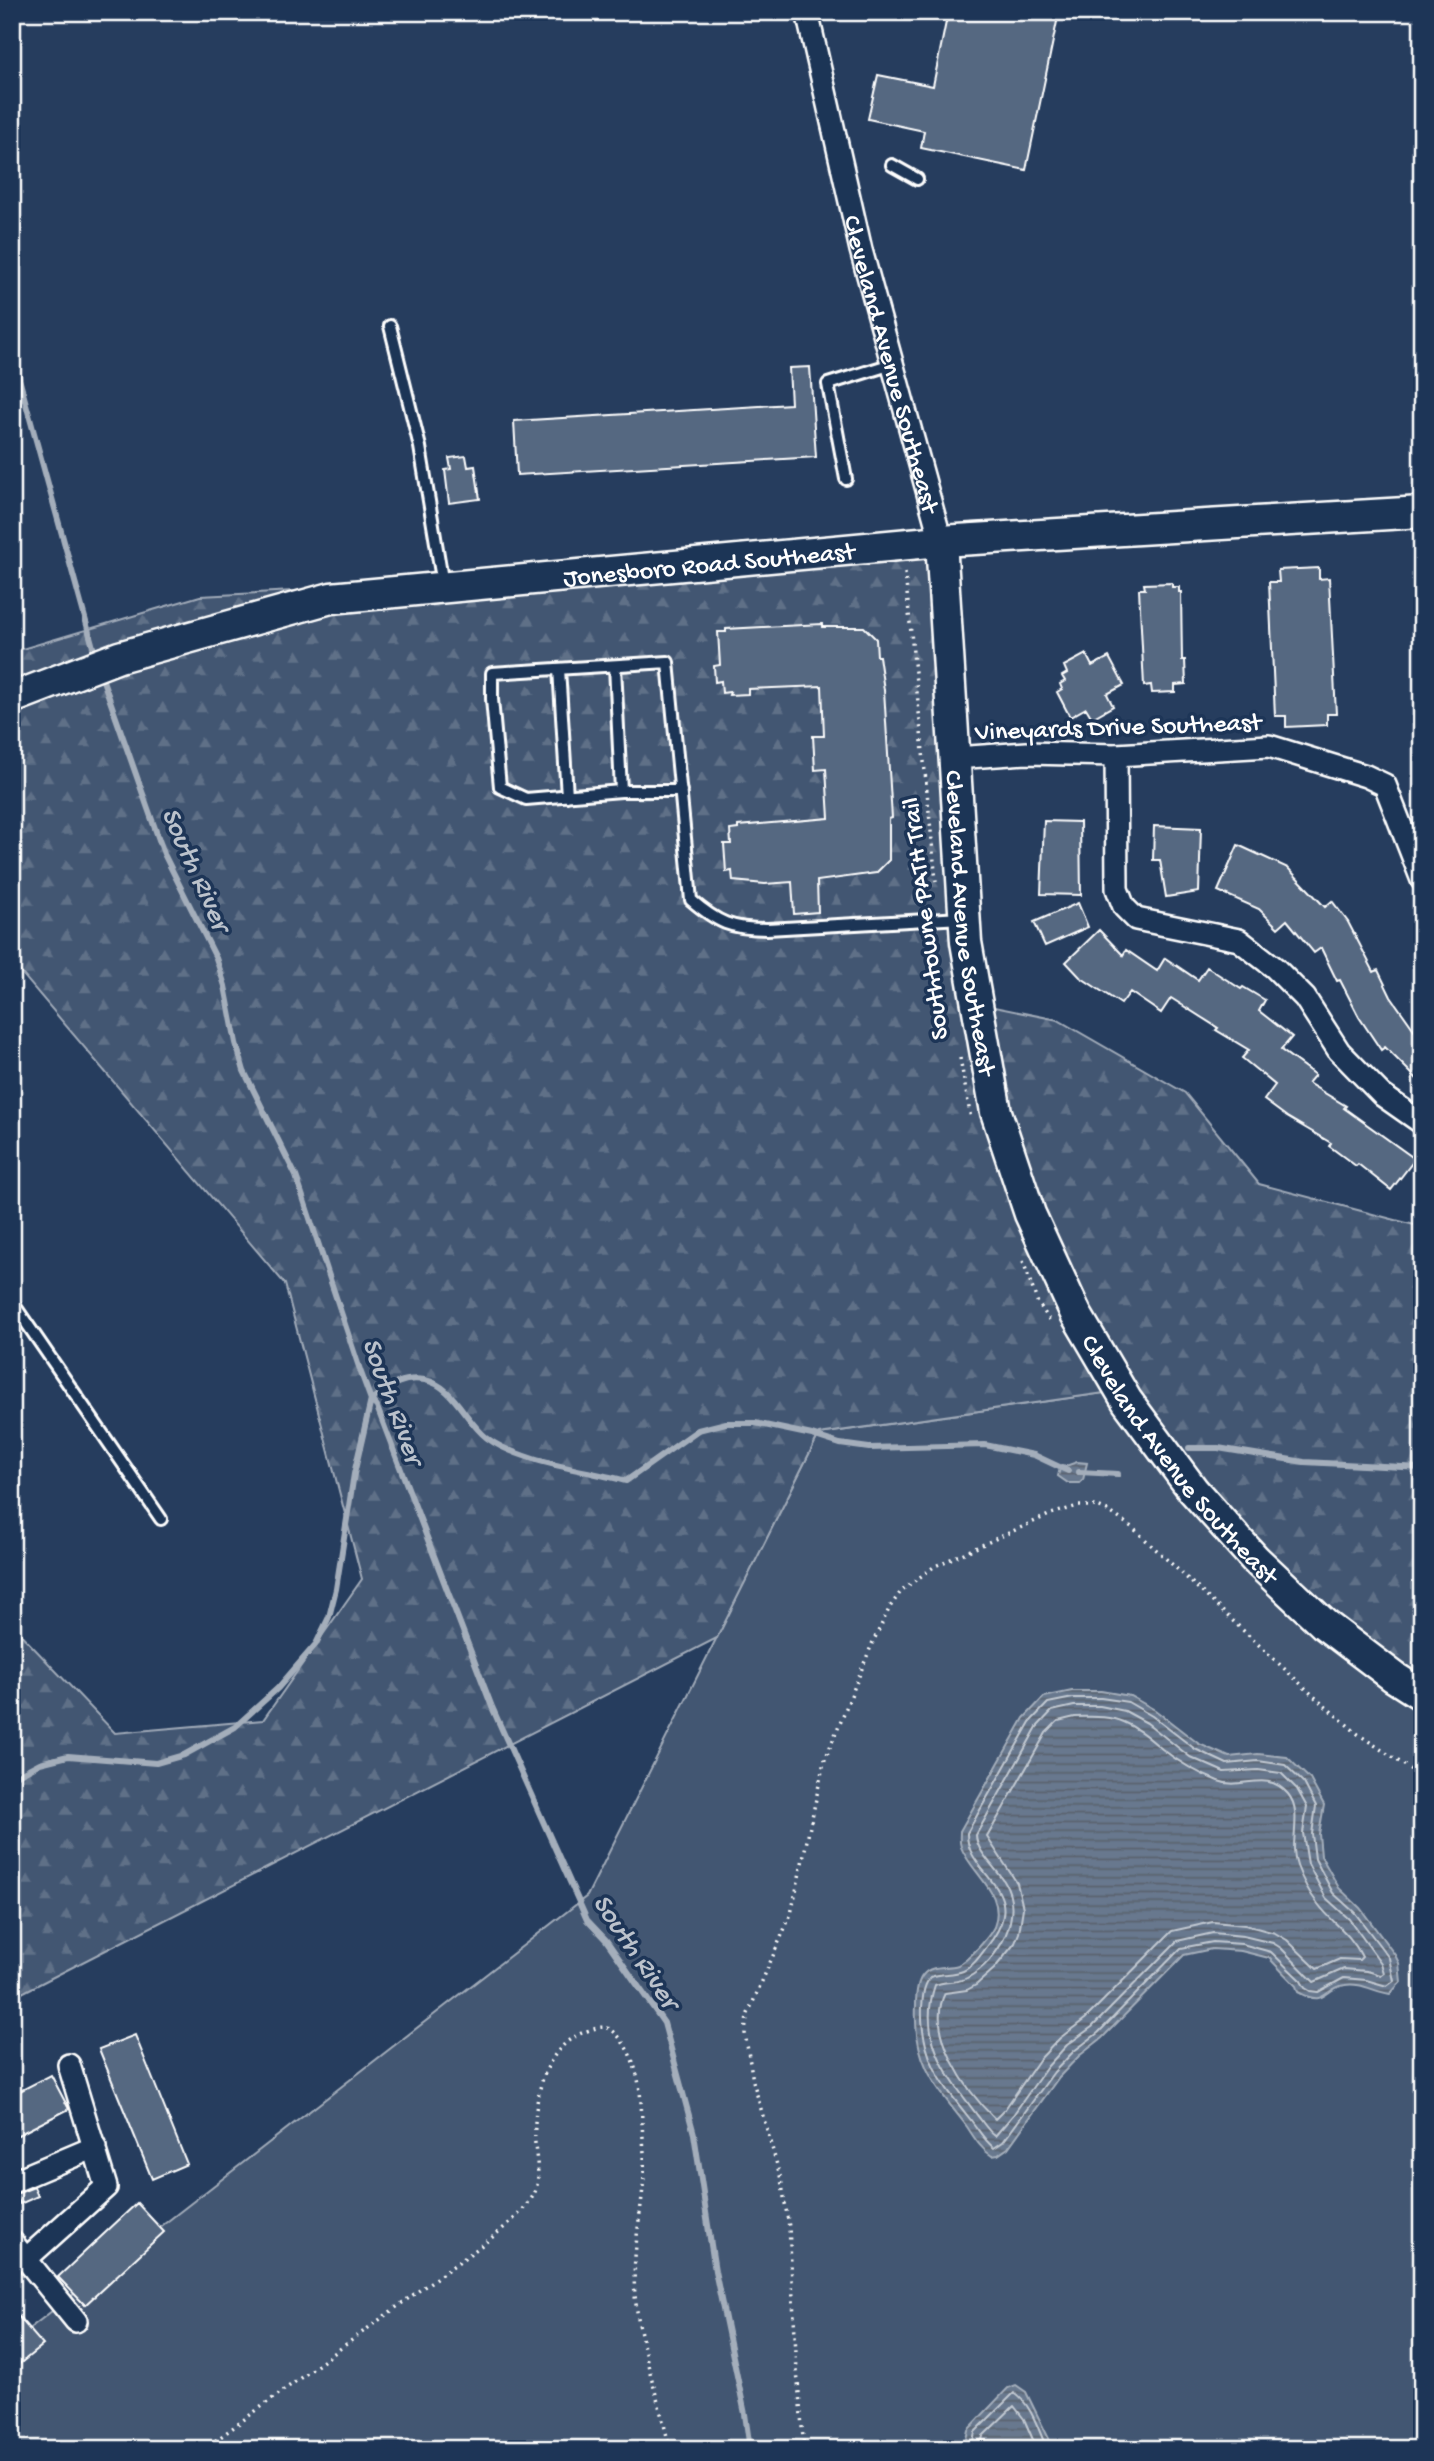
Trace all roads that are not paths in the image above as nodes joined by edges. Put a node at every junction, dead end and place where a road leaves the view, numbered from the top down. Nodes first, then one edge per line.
1 (807, 12) edge
2 (892, 165) dead end
3 (917, 179) dead end
4 (390, 326) dead end
5 (892, 364) junction
6 (846, 479) dead end
7 (1422, 512) edge
8 (941, 541) junction
9 (443, 588) junction
10 (615, 666) junction
11 (559, 669) junction
12 (12, 698) edge
13 (1116, 755) junction
14 (955, 758) junction
15 (681, 791) junction
16 (621, 792) junction
17 (567, 796) junction
18 (1422, 880) edge
19 (952, 918) junction
20 (1422, 1122) edge
21 (12, 1302) edge
22 (162, 1518) dead end
23 (1422, 1695) edge
24 (69, 2065) dead end
25 (95, 2147) junction
26 (12, 2182) edge
27 (19, 2250) edge
28 (76, 2321) dead end

1 - 5 street, Cleveland Avenue Southeast
2 - 3 lane
4 - 9 lane
5 - 6 lane
5 - 8 street, Cleveland Avenue Southeast
7 - 8 main road, Jonesboro Road Southeast
8 - 9 main road, Jonesboro Road Southeast
8 - 14 main road, Cleveland Avenue Southeast
9 - 12 main road, Jonesboro Road Southeast
10 - 11 lane
10 - 15 lane
10 - 16 lane
11 - 17 lane
11 - 17 lane
13 - 14 street, Vineyards Drive Southeast
13 - 18 street, Vineyards Drive Southeast
13 - 20 street
14 - 19 main road, Cleveland Avenue Southeast
15 - 16 lane
15 - 19 lane
16 - 17 lane
19 - 23 main road, Cleveland Avenue Southeast
21 - 22 lane
24 - 25 street
25 - 26 street
25 - 27 street
27 - 28 street

